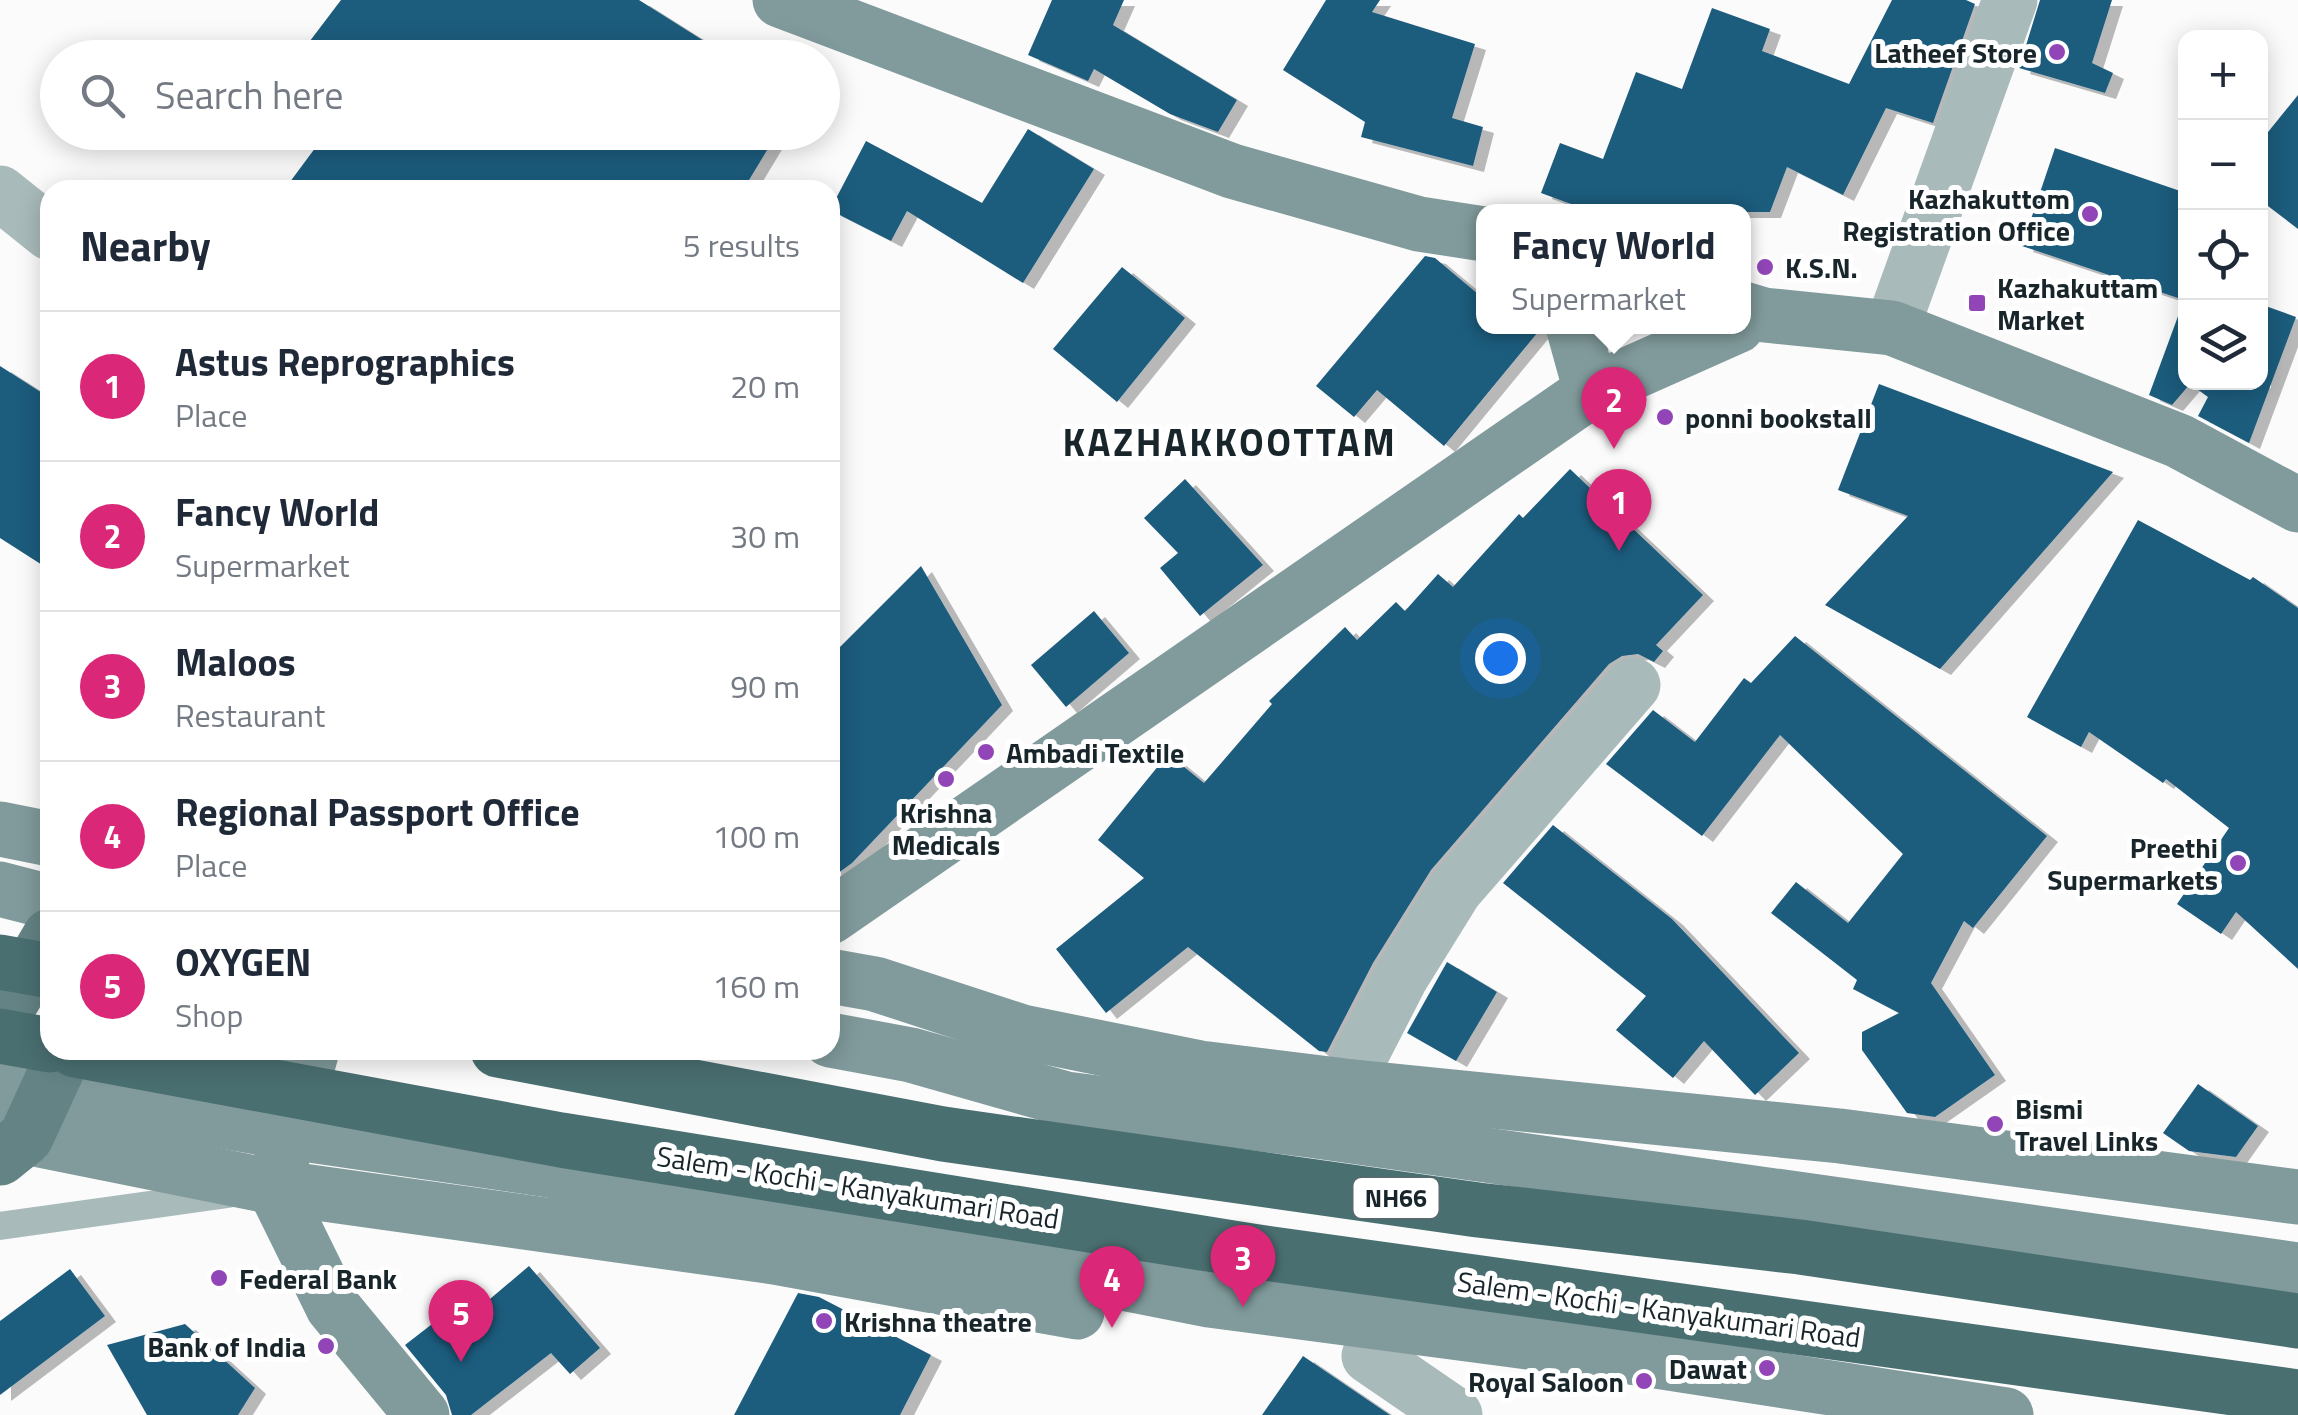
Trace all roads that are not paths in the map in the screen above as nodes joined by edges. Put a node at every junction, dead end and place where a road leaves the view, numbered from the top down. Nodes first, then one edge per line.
1 (780, 0) edge
2 (2010, 0) edge
3 (0, 193) edge
4 (40, 225) edge
5 (1476, 233) edge
6 (1751, 319) edge
7 (1892, 328) junction
8 (1575, 334) edge
9 (1715, 334) edge
10 (1591, 391) junction
11 (2298, 504) edge
12 (1632, 684) dead end
13 (0, 829) edge
14 (40, 837) edge
15 (0, 889) edge
16 (40, 899) edge
17 (840, 910) edge
18 (40, 953) edge
19 (0, 962) edge
20 (40, 969) edge
21 (840, 978) edge
22 (0, 1022) edge
23 (0, 1036) edge
24 (840, 1042) edge
25 (40, 1058) edge
26 (309, 1060) edge
27 (551, 1060) edge
28 (48, 1063) edge
29 (1344, 1086) junction
30 (289, 1132) junction
31 (9, 1143) edge
32 (274, 1187) junction
33 (2298, 1197) edge
34 (0, 1226) edge
35 (2298, 1270) edge
36 (2298, 1320) edge
37 (1369, 1356) junction
38 (2298, 1398) edge
39 (422, 1415) edge
40 (1455, 1415) edge
41 (1783, 1415) edge
42 (2006, 1415) edge

1 - 5 main road
2 - 7 street
3 - 4 street
6 - 7 main road
7 - 11 main road
8 - 10 main road
9 - 10 main road
10 - 17 main road
12 - 29 street
13 - 14 main road
15 - 16 main road
18 - 22 main road
19 - 20 highway, bridge
21 - 29 main road
23 - 25 highway, Salem - Kochi - Kanyakumari Road
24 - 35 main road
26 - 30 main road
27 - 36 highway, NH66
28 - 30 main road
28 - 31 main road
28 - 38 highway, Salem - Kochi - Kanyakumari Road, bridge
29 - 33 main road
30 - 32 main road
30 - 42 main road
31 - 32 main road
32 - 34 lane
32 - 37 main road
32 - 39 main road
37 - 40 street
37 - 41 main road

